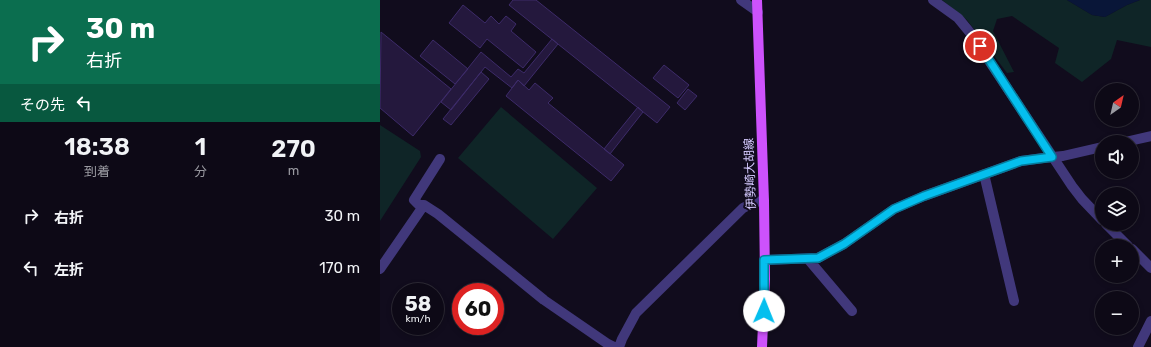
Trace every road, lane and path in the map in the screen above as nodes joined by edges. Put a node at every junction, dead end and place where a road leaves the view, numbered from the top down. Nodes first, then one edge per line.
1 (741, 0) edge
2 (757, 0) edge
3 (934, 0) edge
4 (758, 12) junction
5 (1151, 136) edge
6 (1139, 139) edge
7 (1095, 149) edge
8 (1052, 157) junction
9 (440, 159) dead end
10 (984, 174) junction
11 (764, 201) junction
12 (424, 205) junction
13 (1095, 213) edge
14 (1113, 231) edge
15 (1121, 239) edge
16 (1139, 257) edge
17 (808, 258) junction
18 (764, 260) junction
19 (1151, 268) edge
20 (380, 269) edge
21 (1014, 301) dead end
22 (852, 311) dead end
23 (1151, 321) edge
24 (614, 347) edge
25 (620, 347) edge
26 (762, 347) edge
27 (1138, 347) edge

1 - 4 street
2 - 4 main road, 伊勢崎大胡線
3 - 8 street
4 - 11 main road, 伊勢崎大胡線
5 - 6 street
7 - 8 street
8 - 10 street
8 - 13 street
9 - 12 street
10 - 17 street
10 - 21 street
11 - 18 main road, 伊勢崎大胡線
11 - 25 street
12 - 20 street
12 - 24 street
14 - 15 street
16 - 19 street
17 - 18 street
17 - 22 street
18 - 26 main road, 伊勢崎大胡線
23 - 27 street

